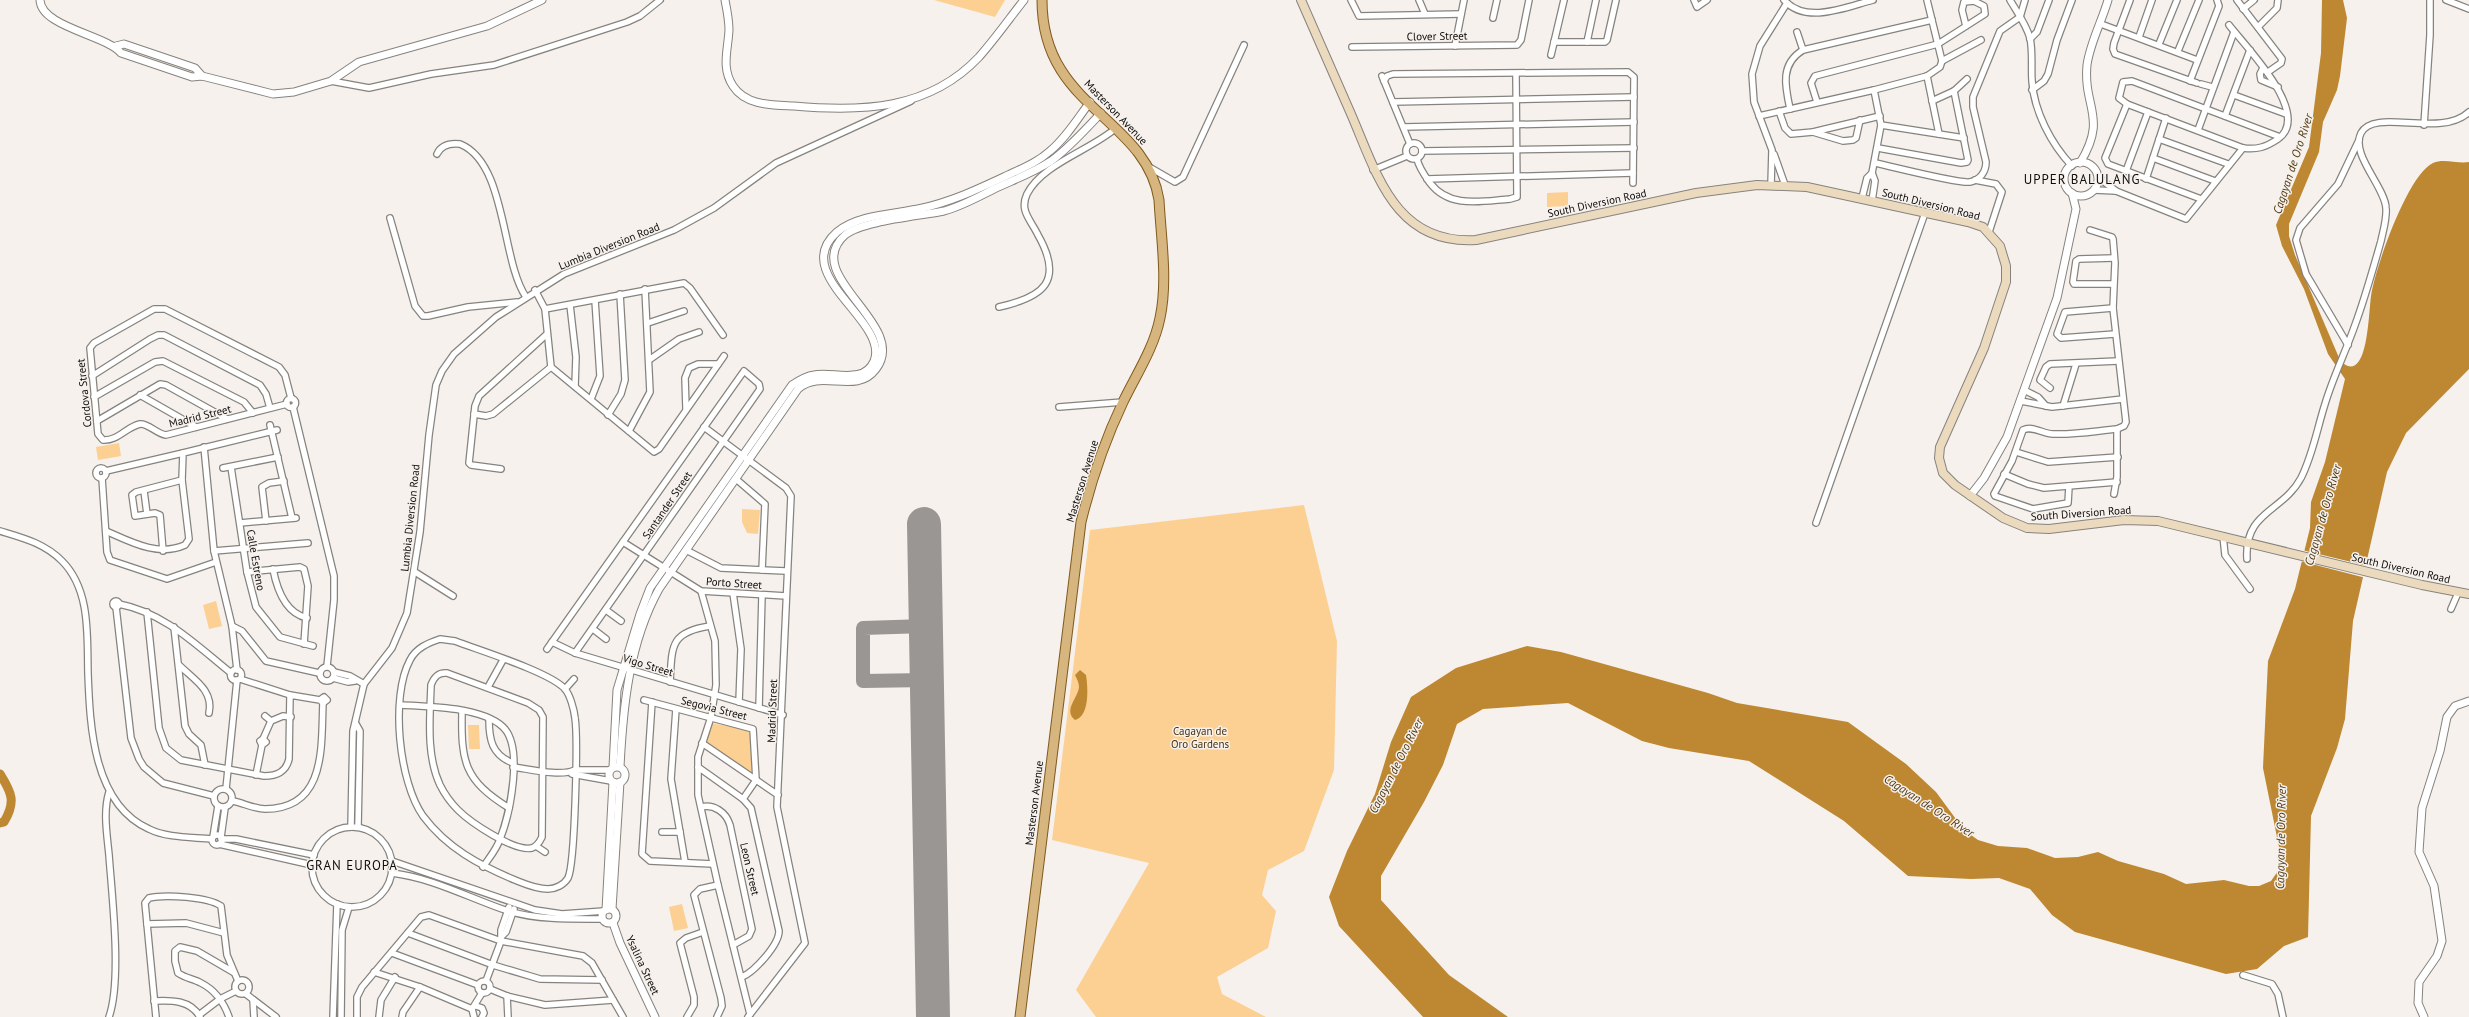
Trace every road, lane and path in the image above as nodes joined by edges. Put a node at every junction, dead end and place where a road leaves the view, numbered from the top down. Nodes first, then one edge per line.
1 (40, 0) edge
2 (542, 0) edge
3 (660, 0) edge
4 (725, 0) edge
5 (1024, 0) edge
6 (1042, 0) edge
7 (1301, 0) edge
8 (1352, 0) edge
9 (1419, 0) edge
10 (1464, 0) edge
11 (1496, 0) edge
12 (1529, 0) edge
13 (1564, 0) edge
14 (1596, 0) edge
15 (1616, 0) edge
16 (1694, 0) edge
17 (1707, 0) edge
18 (1872, 0) edge
19 (1927, 0) edge
20 (2010, 0) edge
21 (2025, 0) edge
22 (2049, 0) edge
23 (2072, 0) edge
24 (2108, 0) edge
25 (2130, 0) edge
26 (2152, 0) edge
27 (2176, 0) edge
28 (2199, 0) edge
29 (2217, 0) edge
30 (2237, 0) edge
31 (2254, 0) edge
32 (2278, 0) edge
33 (2430, 0) edge
34 (2446, 0) edge
35 (1786, 2) edge
36 (2469, 8) edge
37 (2244, 9) junction
38 (1425, 14) junction
39 (1461, 14) junction
40 (2020, 17) junction
41 (1493, 18) dead end
42 (1932, 20) junction
43 (2101, 24) junction
44 (2229, 25) dead end
45 (1966, 26) junction
46 (2258, 27) junction
47 (2119, 31) junction
48 (1797, 32) dead end
49 (2234, 32) junction
50 (2139, 37) junction
51 (2030, 38) junction
52 (1981, 40) dead end
53 (1554, 42) junction
54 (1587, 42) junction
55 (1938, 44) junction
56 (2159, 44) junction
57 (1244, 45) dead end
58 (1455, 46) junction
59 (1352, 47) dead end
60 (1803, 50) junction
61 (2250, 50) junction
62 (2178, 51) junction
63 (1551, 55) dead end
64 (2197, 60) junction
65 (1942, 61) junction
66 (2266, 70) junction
67 (1516, 75) junction
68 (1927, 76) junction
69 (1967, 79) dead end
70 (331, 81) junction
71 (2190, 81) junction
72 (2212, 87) junction
73 (2278, 87) junction
74 (1874, 90) junction
75 (2032, 90) junction
76 (1954, 91) junction
77 (2234, 95) junction
78 (1634, 97) junction
79 (913, 100) junction
80 (1517, 100) junction
81 (1932, 101) junction
82 (1090, 102) junction
83 (1393, 102) junction
84 (1817, 102) junction
85 (2127, 104) junction
86 (2206, 108) junction
87 (1790, 109) junction
88 (1779, 111) junction
89 (2148, 112) junction
90 (2469, 112) edge
91 (1101, 113) junction
92 (2286, 114) junction
93 (1759, 116) junction
94 (1880, 116) junction
95 (2226, 116) junction
96 (2166, 118) junction
97 (1860, 120) junction
98 (1634, 122) junction
99 (1518, 124) junction
100 (1881, 125) junction
101 (2424, 125) junction
102 (1072, 126) junction
103 (1404, 127) junction
104 (1116, 128) junction
105 (2198, 130) junction
106 (1813, 132) junction
107 (1080, 134) junction
108 (1939, 134) junction
109 (2280, 137) junction
110 (1964, 138) junction
111 (2159, 139) junction
112 (2359, 140) junction
113 (1410, 144) junction
114 (1634, 148) junction
115 (1878, 148) junction
116 (2243, 148) junction
117 (2088, 149) junction
118 (1052, 150) junction
119 (1518, 150) junction
120 (1772, 150) junction
121 (1422, 151) junction
122 (437, 154) dead end
123 (1058, 156) junction
124 (1407, 156) junction
125 (2153, 158) junction
126 (1417, 159) junction
127 (2080, 162) junction
128 (1875, 163) junction
129 (2228, 164) junction
130 (2091, 165) junction
131 (2072, 166) junction
132 (1149, 167) junction
133 (1373, 170) junction
134 (2126, 171) junction
135 (1633, 173) junction
136 (1872, 173) junction
137 (1518, 176) junction
138 (2098, 177) junction
139 (1426, 179) junction
140 (2146, 179) junction
141 (1975, 180) junction
142 (2215, 181) junction
143 (1633, 183) dead end
144 (1771, 185) junction
145 (1785, 185) junction
146 (2094, 190) junction
147 (2116, 191) junction
148 (2072, 193) junction
149 (2087, 194) junction
150 (1862, 198) junction
151 (2201, 199) junction
152 (1872, 201) junction
153 (2076, 209) junction
154 (1925, 213) junction
155 (390, 218) dead end
156 (2090, 230) dead end
157 (1989, 232) junction
158 (2114, 258) junction
159 (2113, 284) junction
160 (645, 289) junction
161 (535, 290) junction
162 (620, 294) junction
163 (526, 297) junction
164 (595, 300) junction
165 (519, 302) junction
166 (570, 305) junction
167 (999, 307) dead end
168 (2113, 308) junction
169 (545, 309) junction
170 (684, 311) dead end
171 (648, 323) junction
172 (699, 332) dead end
173 (547, 334) junction
174 (2114, 334) junction
175 (723, 335) dead end
176 (2347, 347) junction
177 (724, 356) dead end
178 (649, 360) junction
179 (2118, 361) junction
180 (718, 364) junction
181 (2076, 364) junction
182 (551, 367) junction
183 (92, 376) junction
184 (575, 386) junction
185 (2050, 388) dead end
186 (2024, 390) junction
187 (140, 395) junction
188 (94, 397) junction
189 (291, 398) junction
190 (590, 399) junction
191 (2122, 399) junction
192 (2021, 400) junction
193 (1123, 402) junction
194 (287, 404) junction
195 (2046, 406) junction
196 (2063, 406) junction
197 (292, 407) junction
198 (776, 407) junction
199 (1059, 407) dead end
200 (270, 408) junction
201 (686, 408) junction
202 (783, 411) junction
203 (254, 412) junction
204 (474, 414) junction
205 (608, 415) junction
206 (227, 419) junction
207 (96, 421) junction
208 (270, 425) dead end
209 (704, 427) junction
210 (196, 428) junction
211 (2116, 429) junction
212 (274, 431) junction
213 (629, 431) junction
214 (100, 439) joint
215 (722, 441) junction
216 (204, 447) junction
217 (2016, 452) junction
218 (183, 453) junction
219 (742, 455) junction
220 (278, 457) junction
221 (2118, 457) junction
222 (750, 461) junction
223 (231, 467) junction
224 (223, 468) dead end
225 (501, 469) dead end
226 (2004, 474) junction
227 (736, 479) junction
228 (182, 480) junction
229 (284, 481) junction
230 (2117, 482) junction
231 (2069, 486) junction
232 (144, 490) junction
233 (2114, 494) dead end
234 (1970, 496) junction
235 (147, 514) junction
236 (266, 521) junction
237 (240, 523) junction
238 (1816, 523) dead end
239 (0, 531) edge
240 (106, 531) junction
241 (2223, 536) junction
242 (623, 542) junction
243 (2247, 542) junction
244 (308, 543) dead end
245 (243, 548) junction
246 (686, 550) junction
247 (163, 551) junction
248 (214, 551) junction
249 (644, 556) junction
250 (2247, 559) dead end
251 (216, 562) junction
252 (664, 568) junction
253 (273, 569) junction
254 (762, 570) junction
255 (786, 571) junction
256 (247, 572) junction
257 (415, 572) junction
258 (670, 572) junction
259 (2250, 589) dead end
260 (701, 592) junction
261 (733, 593) junction
262 (2458, 593) junction
263 (2469, 594) edge
264 (762, 595) junction
265 (453, 596) dead end
266 (786, 596) junction
267 (2451, 609) dead end
268 (606, 610) junction
269 (147, 612) junction
270 (307, 618) junction
271 (621, 621) dead end
272 (232, 626) junction
273 (710, 626) junction
274 (174, 627) junction
275 (592, 629) junction
276 (606, 640) dead end
277 (552, 642) junction
278 (304, 644) junction
279 (313, 646) dead end
280 (547, 649) dead end
281 (575, 653) junction
282 (503, 660) junction
283 (179, 665) junction
284 (327, 666) junction
285 (623, 668) junction
286 (632, 670) junction
287 (234, 671) junction
288 (319, 673) junction
289 (333, 675) junction
290 (238, 679) junction
291 (574, 680) dead end
292 (670, 682) junction
293 (364, 684) junction
294 (488, 687) junction
295 (565, 689) junction
296 (290, 694) junction
297 (715, 695) junction
298 (644, 700) dead end
299 (2469, 701) edge
300 (652, 702) junction
301 (739, 702) junction
302 (400, 705) junction
303 (430, 706) junction
304 (676, 708) junction
305 (759, 708) junction
306 (462, 711) junction
307 (209, 713) dead end
308 (783, 715) junction
309 (265, 716) dead end
310 (291, 717) junction
311 (711, 717) junction
312 (489, 719) junction
313 (271, 721) junction
314 (356, 724) junction
315 (702, 742) junction
316 (205, 765) junction
317 (513, 765) junction
318 (614, 768) junction
319 (698, 768) junction
320 (229, 769) junction
321 (544, 772) junction
322 (573, 773) junction
323 (256, 775) junction
324 (756, 780) junction
325 (615, 782) junction
326 (226, 789) junction
327 (109, 792) junction
328 (778, 795) junction
329 (214, 796) junction
330 (743, 799) junction
331 (233, 800) junction
332 (218, 806) junction
333 (701, 807) junction
334 (225, 808) junction
335 (509, 808) junction
336 (351, 827) junction
337 (358, 827) junction
338 (662, 832) dead end
339 (680, 832) junction
340 (212, 838) junction
341 (500, 839) junction
342 (220, 840) junction
343 (536, 846) junction
344 (545, 852) dead end
345 (314, 855) junction
346 (392, 861) junction
347 (685, 862) junction
348 (713, 864) junction
349 (312, 865) junction
350 (483, 867) junction
351 (392, 873) junction
352 (718, 885) junction
353 (513, 903) junction
354 (337, 904) junction
355 (349, 907) junction
356 (510, 911) junction
357 (606, 912) junction
358 (613, 923) junction
359 (147, 924) junction
360 (224, 932) junction
361 (703, 932) junction
362 (408, 933) junction
363 (502, 938) junction
364 (733, 945) junction
365 (392, 953) junction
366 (493, 965) junction
367 (233, 972) junction
368 (374, 972) junction
369 (2243, 975) dead end
370 (395, 977) junction
371 (742, 977) junction
372 (602, 980) junction
373 (238, 981) junction
374 (486, 981) junction
375 (478, 985) junction
376 (420, 987) junction
377 (490, 989) junction
378 (236, 991) junction
379 (482, 992) junction
380 (246, 994) junction
381 (507, 996) junction
382 (220, 999) junction
383 (253, 1000) junction
384 (613, 1000) junction
385 (154, 1001) junction
386 (474, 1008) junction
387 (200, 1016) edge
388 (749, 1016) edge
389 (109, 1017) edge
390 (156, 1017) edge
391 (229, 1017) edge
392 (254, 1017) edge
393 (276, 1017) edge
394 (333, 1017) edge
395 (341, 1017) edge
396 (357, 1017) edge
397 (379, 1017) edge
398 (402, 1017) edge
399 (474, 1017) edge
400 (482, 1017) edge
401 (508, 1017) edge
402 (623, 1017) edge
403 (655, 1017) edge
404 (687, 1017) edge
405 (717, 1017) edge
406 (1020, 1017) edge
407 (2283, 1017) edge
408 (2424, 1017) edge

1 - 70 street
2 - 70 street
3 - 70 street
4 - 79 street
5 - 79 street
6 - 82 main road, Masterson Avenue
7 - 133 main road, South Diversion Road
8 - 38 street
9 - 38 street
10 - 39 street
11 - 41 street
12 - 58 street, Clover Street
13 - 53 street
14 - 54 street
15 - 54 street
16 - 17 street
18 - 35 street
19 - 42 street
20 - 40 street
21 - 40 street
22 - 51 street
23 - 75 street
24 - 43 street
25 - 47 street
26 - 50 street
27 - 56 street
28 - 62 street
29 - 64 street
30 - 37 street
31 - 37 street
32 - 46 street
33 - 101 street
34 - 36 street
35 - 93 street
37 - 46 street
38 - 39 street
39 - 58 street
40 - 51 street
40 - 141 street
42 - 55 street
42 - 60 street
43 - 47 street
43 - 117 street
44 - 49 street
45 - 45 street
45 - 55 street
46 - 66 street
47 - 50 street
47 - 71 street
48 - 60 street
49 - 61 street
49 - 72 street
50 - 56 street
51 - 75 street
52 - 65 street
53 - 54 street
53 - 63 street
55 - 65 street
55 - 84 street
56 - 62 street
57 - 132 street
58 - 59 street, Clover Street
60 - 87 street
61 - 66 street
61 - 77 street
62 - 64 street
64 - 71 street
65 - 68 street
66 - 73 street
66 - 73 street
67 - 78 street
67 - 80 street
67 - 83 street
68 - 74 street
68 - 81 street
69 - 76 street
71 - 72 street
72 - 86 street
73 - 92 street
74 - 84 street
74 - 94 street
75 - 131 street
76 - 81 street
76 - 110 street
77 - 92 street
77 - 95 street
78 - 80 street
78 - 98 street
79 - 161 street, Lumbia Diversion Road
80 - 83 street
80 - 99 street
81 - 108 street
82 - 91 main road, Masterson Avenue
82 - 102 street
83 - 103 street
84 - 87 street
85 - 86 street
85 - 89 street
85 - 134 street
86 - 95 street
86 - 105 street
87 - 88 street
88 - 93 street
88 - 106 street
89 - 96 street
89 - 134 street
90 - 101 street
91 - 104 main road, Masterson Avenue
91 - 107 street
92 - 109 street
93 - 120 street
94 - 97 street
94 - 100 street
95 - 109 street
96 - 105 street
96 - 111 street
97 - 106 street
97 - 106 street
98 - 99 street
98 - 114 street
99 - 103 street
99 - 119 street
100 - 108 street
100 - 115 street
101 - 112 street
102 - 107 street
102 - 118 street
103 - 113 street
104 - 132 main road, Masterson Avenue
104 - 167 street
105 - 116 street
107 - 123 street
108 - 110 street
109 - 116 street
110 - 115 street
111 - 125 street
111 - 129 street
112 - 176 street
112 - 176 street
113 - 121 street
113 - 124 street
114 - 119 street
114 - 135 street
115 - 128 street
116 - 129 street
117 - 127 street
117 - 130 street
118 - 123 street
118 - 198 street
119 - 121 street
119 - 137 street
120 - 144 street
120 - 145 street
121 - 126 street
122 - 163 street
123 - 202 street
124 - 126 street
124 - 133 street
125 - 140 street
125 - 142 street
126 - 139 street
127 - 130 street
127 - 131 street
128 - 136 street
128 - 141 street
129 - 142 street
130 - 138 street
131 - 148 street
132 - 193 main road, Masterson Avenue
133 - 144 main road, South Diversion Road
134 - 140 street
135 - 137 street
135 - 143 street
136 - 150 street
136 - 152 street
137 - 139 street
137 - 139 street
138 - 146 street
138 - 147 street
140 - 151 street
141 - 157 street
142 - 151 street
144 - 145 main road, South Diversion Road
145 - 150 main road, South Diversion Road
146 - 147 street
146 - 149 street
147 - 151 street
148 - 149 street
148 - 153 street
149 - 153 street
150 - 152 main road, South Diversion Road
152 - 154 main road, South Diversion Road
153 - 186 street
154 - 157 main road, South Diversion Road
154 - 238 street
155 - 165 street
156 - 158 street
157 - 234 main road, South Diversion Road
158 - 159 street
158 - 159 street
159 - 168 street
160 - 162 street
160 - 171 street
160 - 175 street
161 - 163 street, Lumbia Diversion Road
161 - 169 street
162 - 164 street
162 - 205 street
163 - 165 street, Lumbia Diversion Road
164 - 166 street
164 - 190 street
165 - 257 street, Lumbia Diversion Road
166 - 169 street
166 - 184 street
168 - 174 street
168 - 174 street
169 - 173 street
170 - 171 street
171 - 178 street
172 - 178 street
173 - 182 street
173 - 204 street
174 - 179 street
176 - 243 street
177 - 180 street
178 - 213 street
179 - 181 street
179 - 191 street
180 - 201 street
180 - 201 street
181 - 185 street
181 - 196 street
182 - 184 street
182 - 204 street
183 - 188 street, Cordova Street
183 - 189 street, Cordova Street
183 - 200 street
184 - 190 street
186 - 192 street
186 - 195 street
187 - 206 street
187 - 207 street
187 - 210 street
188 - 203 street
188 - 207 street, Cordova Street
189 - 194 street
189 - 197 street
190 - 205 street
191 - 196 street
191 - 211 street
192 - 195 street
192 - 234 street
193 - 199 street
193 - 406 main road, Masterson Avenue
194 - 197 street
194 - 200 street, Madrid Street
195 - 196 street
197 - 284 street
198 - 202 street
198 - 219 street
200 - 203 street, Madrid Street
201 - 213 street
202 - 222 street
203 - 206 street, Madrid Street
204 - 225 street
205 - 213 street
206 - 210 street, Madrid Street
207 - 214 street, Cordova Street
208 - 212 street
209 - 215 street, Madrid Street
209 - 215 street, Santander Street
209 - 242 street
210 - 214 street, Madrid Street
211 - 217 street
211 - 221 street
212 - 216 street
212 - 220 street
215 - 219 street, Madrid Street
215 - 249 street, Santander Street
216 - 218 street
216 - 248 street
217 - 221 street
217 - 226 street
218 - 228 street
218 - 240 street
219 - 222 street, Madrid Street
219 - 252 street
220 - 223 street
220 - 229 street
221 - 230 street
222 - 227 street
222 - 255 street, Madrid Street
223 - 224 street
223 - 237 street, Calle Estreno
226 - 231 street
226 - 231 street
227 - 246 street
227 - 254 street
228 - 232 street
228 - 247 street
229 - 236 street
229 - 236 street
230 - 231 street
230 - 233 street
232 - 235 street
232 - 235 street
234 - 241 main road, South Diversion Road
235 - 247 street
236 - 237 street
237 - 245 street, Calle Estreno
239 - 327 street
240 - 247 street
240 - 251 street
241 - 243 main road, South Diversion Road
241 - 259 street
242 - 249 street, Porto Street
242 - 277 street
243 - 250 street
243 - 262 main road, South Diversion Road
244 - 245 street
245 - 248 street
245 - 256 street, Calle Estreno
246 - 254 street
246 - 258 street
248 - 251 street
249 - 252 street, Porto Street
249 - 268 street, Santander Street
251 - 272 street
252 - 258 street, Porto Street
252 - 285 street
253 - 256 street
253 - 270 street
253 - 270 street
254 - 255 street
255 - 266 street, Madrid Street
256 - 278 street, Calle Estreno
257 - 265 street
257 - 293 street, Lumbia Diversion Road
258 - 260 street, Porto Street
258 - 286 street
260 - 261 street, Porto Street
260 - 273 street
261 - 264 street, Porto Street
261 - 301 street
262 - 263 main road, South Diversion Road
262 - 267 street
264 - 266 street, Porto Street
264 - 305 street
266 - 308 street, Madrid Street
268 - 271 street
268 - 275 street, Santander Street
269 - 274 street
269 - 316 street
269 - 329 street
270 - 278 street
272 - 287 street
272 - 288 street
273 - 292 street
273 - 297 street
274 - 283 street
274 - 287 street
275 - 276 street
275 - 281 street, Santander Street
277 - 280 street
277 - 281 street, Vigo Street
278 - 279 street, Calle Estreno
281 - 285 street, Vigo Street
282 - 294 street
282 - 295 street
282 - 302 street
283 - 307 street
283 - 316 street
284 - 288 street
284 - 289 street
285 - 286 street, Vigo Street
285 - 318 street
286 - 292 street, Vigo Street
286 - 318 street
287 - 290 street
287 - 290 street
288 - 289 street
289 - 293 street
290 - 296 street
290 - 320 street
291 - 295 street
292 - 297 street, Vigo Street
293 - 314 street, Lumbia Diversion Road
294 - 303 street
294 - 321 street
295 - 322 street
296 - 310 street
296 - 331 street
297 - 301 street, Vigo Street
297 - 311 street
298 - 300 street, Segovia Street
299 - 408 street
300 - 304 street, Segovia Street
300 - 347 street
301 - 305 street, Vigo Street
302 - 303 street
302 - 350 street
303 - 306 street
303 - 341 street
304 - 311 street, Segovia Street
304 - 339 street
305 - 308 street, Vigo Street
306 - 312 street
306 - 335 street
308 - 328 street, Madrid Street
309 - 313 street
310 - 313 street
310 - 323 street
311 - 315 street
311 - 324 street, Segovia Street
312 - 317 street
312 - 317 street
313 - 323 street
314 - 336 street, Lumbia Diversion Road
314 - 337 street, Lumbia Diversion Road
315 - 319 street
315 - 324 street
316 - 320 street
317 - 321 street
317 - 335 street
318 - 322 street
318 - 325 street
318 - 325 street
319 - 330 street
319 - 333 street
320 - 323 street
320 - 326 street
321 - 322 street
321 - 343 street
322 - 325 street
322 - 350 street
324 - 328 street
324 - 330 street
325 - 357 street
326 - 329 street
326 - 331 street
327 - 340 street
327 - 389 street
328 - 388 street, Madrid Street
329 - 332 street
330 - 371 street
331 - 334 street
332 - 334 street
332 - 340 street
333 - 348 street
333 - 364 street, Leon Street
334 - 342 street
335 - 341 street
336 - 337 street
336 - 345 street
337 - 346 street
338 - 339 street
339 - 347 street
340 - 342 street
341 - 343 street
341 - 350 street
342 - 345 street
342 - 349 street
343 - 344 street
345 - 349 street
346 - 351 street
346 - 353 street
347 - 348 street
348 - 352 street
349 - 354 street
351 - 355 street
351 - 356 street
352 - 361 street
352 - 364 street
353 - 356 street
353 - 357 street
354 - 355 street
354 - 394 street
355 - 395 street
356 - 357 street
356 - 363 street
357 - 358 street
357 - 358 street, Ysalina Street
358 - 403 street, Ysalina Street
359 - 360 street
359 - 360 street
359 - 385 street
360 - 367 street
361 - 404 street
361 - 405 street
362 - 363 street
362 - 365 street
362 - 366 street
363 - 366 street
363 - 372 street
364 - 371 street
365 - 368 street
365 - 375 street
366 - 372 street
366 - 374 street
367 - 373 street
367 - 382 street
368 - 370 street
368 - 396 street
369 - 407 street
370 - 376 street
370 - 397 street
371 - 388 street
372 - 384 street
373 - 378 street
373 - 380 street
374 - 375 street
374 - 377 street
375 - 379 street
376 - 386 street
376 - 398 street
377 - 379 street
377 - 381 street
378 - 380 street
378 - 382 street
379 - 386 street
380 - 383 street
381 - 384 street
381 - 401 street
382 - 387 street
382 - 391 street
383 - 392 street
383 - 393 street
384 - 402 street
385 - 387 street
385 - 390 street
386 - 399 street
386 - 400 street

